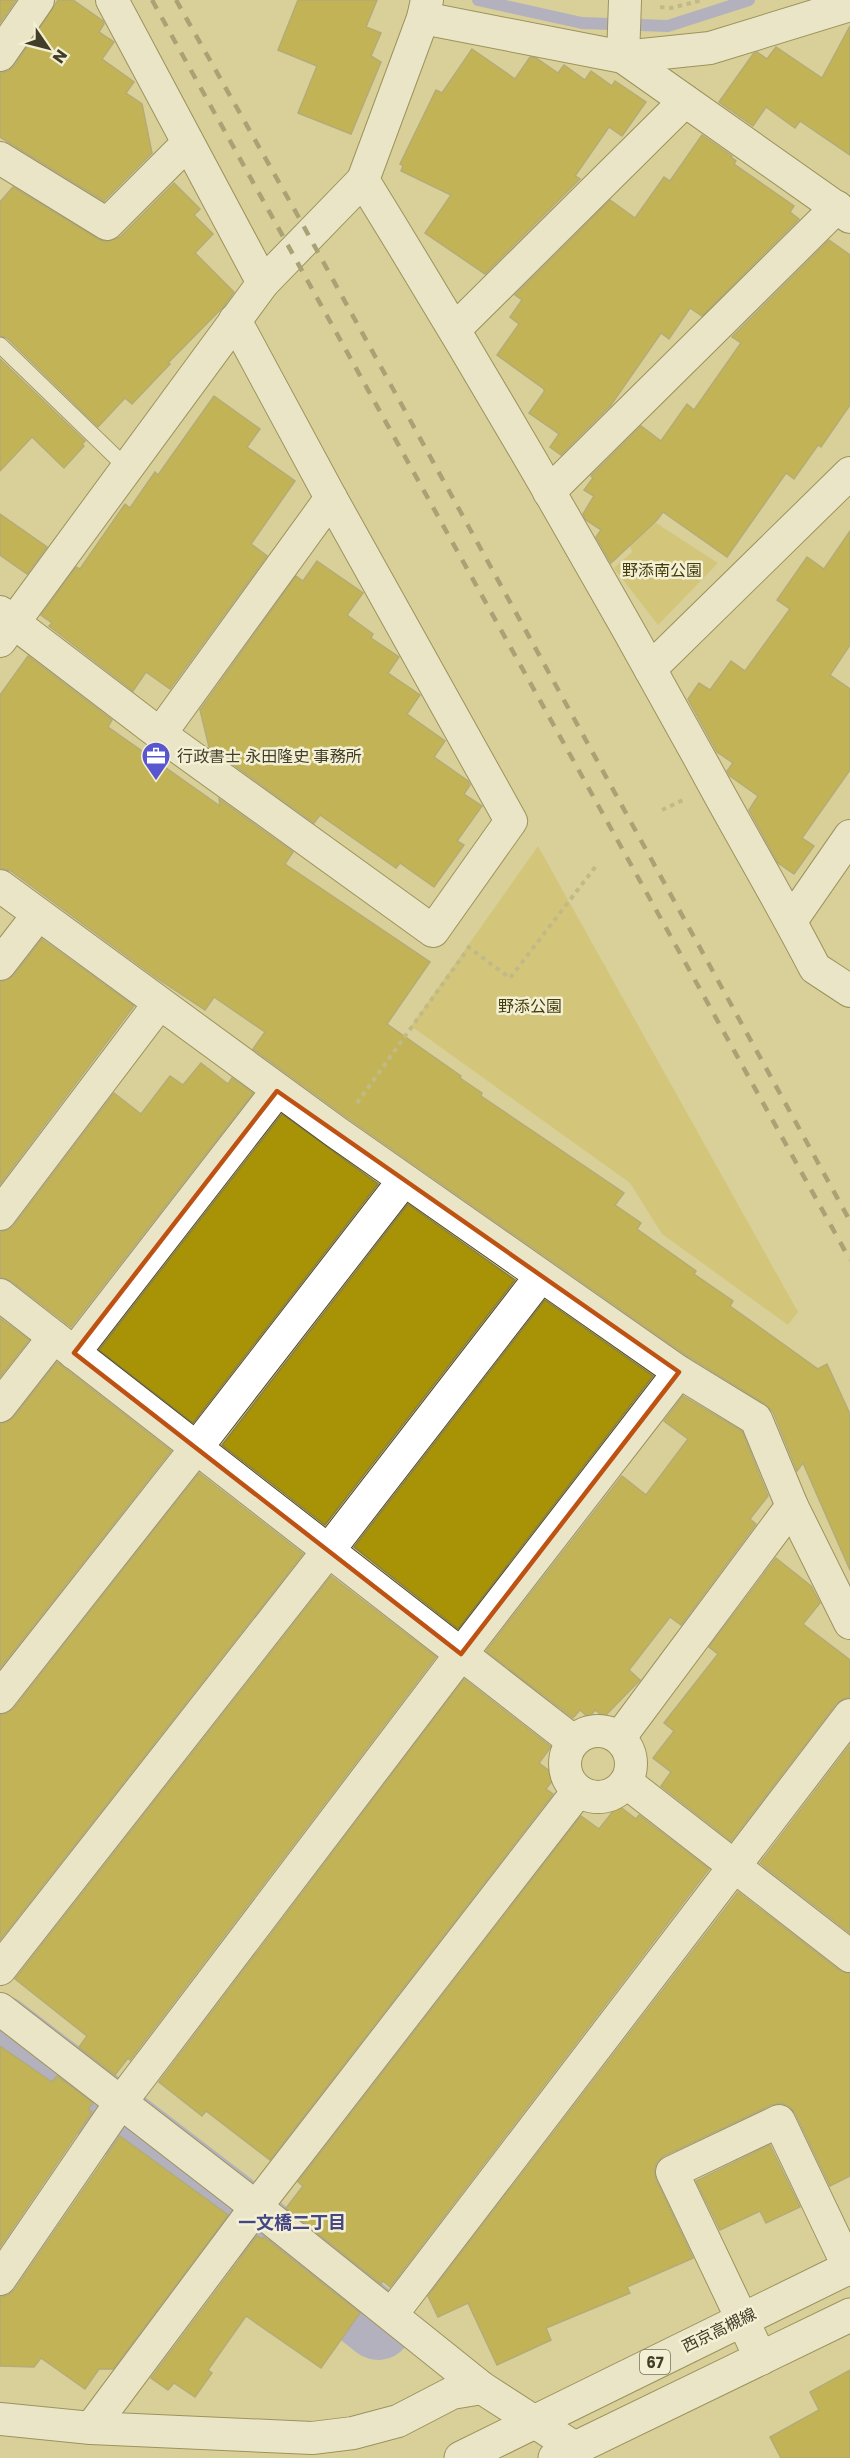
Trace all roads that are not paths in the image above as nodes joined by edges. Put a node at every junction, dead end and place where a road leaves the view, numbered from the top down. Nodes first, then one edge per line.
1 (38, 0) edge
2 (112, 0) edge
3 (850, 4) edge
4 (425, 9) edge
5 (623, 19) edge
6 (0, 55) edge
7 (685, 101) junction
8 (187, 144) junction
9 (0, 158) edge
10 (363, 180) junction
11 (843, 212) edge
12 (263, 283) junction
13 (235, 320) junction
14 (455, 329) junction
15 (0, 345) edge
16 (127, 468) junction
17 (846, 485) edge
18 (549, 492) junction
19 (331, 498) junction
20 (5, 625) edge
21 (650, 669) junction
22 (160, 734) junction
23 (850, 836) edge
24 (0, 886) edge
25 (38, 915) junction
26 (791, 921) junction
27 (0, 964) edge
28 (850, 991) edge
29 (159, 1004) junction
30 (278, 1091) junction
31 (404, 1180) junction
32 (0, 1214) edge
33 (541, 1276) junction
34 (0, 1295) edge
35 (64, 1345) junction
36 (679, 1372) junction
37 (0, 1406) edge
38 (197, 1448) junction
39 (792, 1506) junction
40 (328, 1551) junction
41 (850, 1623) edge
42 (461, 1654) junction
43 (0, 1696) edge
44 (850, 1715) edge
45 (620, 1737) junction
46 (573, 1741) junction
47 (626, 1782) junction
48 (578, 1791) junction
49 (735, 1867) junction
50 (850, 1956) edge
51 (0, 1969) edge
52 (0, 2009) edge
53 (121, 2102) junction
54 (256, 2207) junction
55 (850, 2268) edge
56 (0, 2278) edge
57 (392, 2314) junction
58 (850, 2315) edge
59 (742, 2319) junction
60 (761, 2358) junction
61 (482, 2388) junction
62 (0, 2419) edge
63 (533, 2421) junction
64 (91, 2428) junction
65 (565, 2453) edge
66 (460, 2458) edge

1 - 6 street
2 - 8 street
3 - 5 street
4 - 5 street
4 - 10 street
5 - 7 street
7 - 11 street
7 - 14 street
8 - 9 street
8 - 12 street
10 - 12 street
10 - 14 street
11 - 18 street
12 - 13 street
13 - 16 street
13 - 19 street
14 - 18 street
15 - 16 lane
16 - 20 street
17 - 21 street
18 - 21 street
19 - 22 street
19 - 22 street
20 - 22 street
21 - 26 street
23 - 26 street
24 - 25 street
25 - 27 street
25 - 29 street
26 - 28 street
29 - 30 street
29 - 32 street
30 - 31 street
30 - 35 street
31 - 33 street
31 - 38 street
33 - 36 street
33 - 40 street
34 - 35 street
35 - 37 street
35 - 38 street
36 - 39 street
36 - 42 street
38 - 40 street
38 - 43 street
39 - 41 street
39 - 45 street
40 - 42 street
40 - 51 street
42 - 46 street
42 - 53 street
44 - 49 street
45 - 46 street
45 - 47 street
46 - 48 street
47 - 48 street
47 - 49 street
48 - 54 street
49 - 50 street
49 - 57 street
52 - 53 street
53 - 54 street
53 - 56 street
54 - 57 street
54 - 64 street
55 - 59 main road, 西京高槻線 / 67
55 - 59 street
57 - 61 street
58 - 60 main road
59 - 60 street
59 - 63 main road, 西京高槻線 / 67
60 - 65 main road
61 - 63 street
61 - 64 street
62 - 64 street
63 - 65 street
63 - 66 main road, 西京高槻線 / 67

